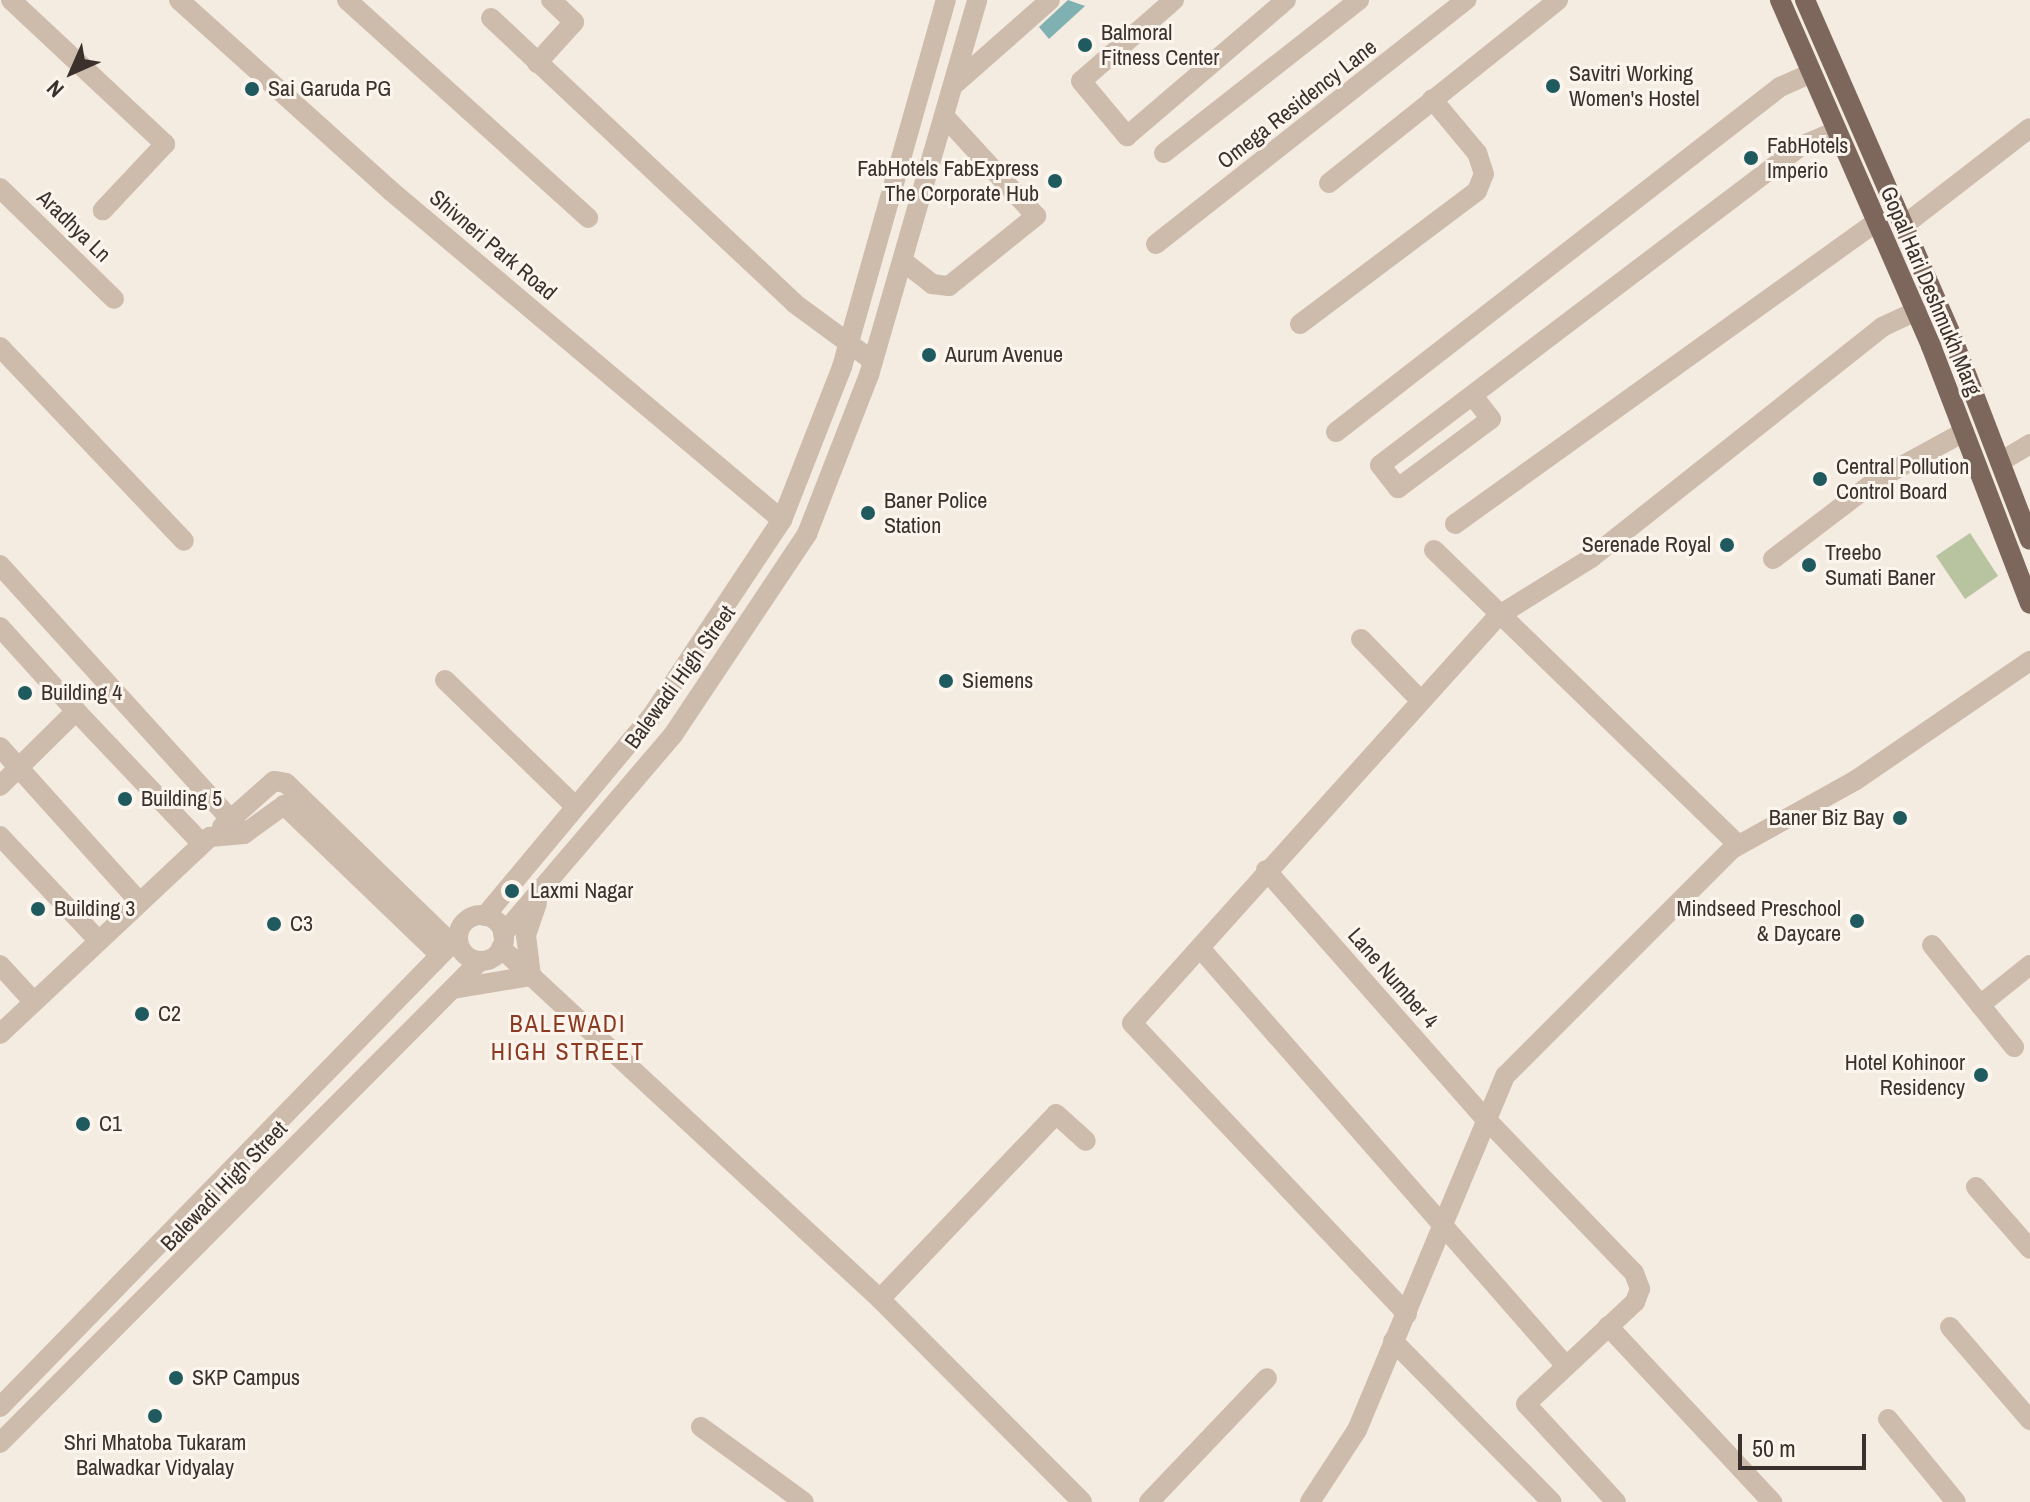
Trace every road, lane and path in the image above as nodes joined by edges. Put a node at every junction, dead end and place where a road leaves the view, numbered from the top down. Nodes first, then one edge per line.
1 (11, 0) edge
2 (179, 0) edge
3 (347, 0) edge
4 (551, 0) edge
5 (946, 0) edge
6 (977, 0) edge
7 (1050, 0) edge
8 (1174, 0) edge
9 (1286, 0) edge
10 (1359, 0) edge
11 (1466, 0) edge
12 (1558, 0) edge
13 (1780, 0) edge
14 (1805, 0) edge
15 (491, 18) dead end
16 (537, 63) junction
17 (1811, 73) junction
18 (956, 83) junction
19 (1432, 99) junction
20 (946, 118) junction
21 (2030, 128) edge
22 (1836, 131) junction
23 (1164, 153) dead end
24 (1329, 183) dead end
25 (0, 188) edge
26 (103, 210) dead end
27 (588, 218) dead end
28 (1876, 222) junction
29 (1903, 226) junction
30 (1156, 244) dead end
31 (904, 262) junction
32 (114, 299) dead end
33 (1916, 311) junction
34 (1300, 324) dead end
35 (848, 346) junction
36 (0, 347) edge
37 (873, 361) junction
38 (1473, 396) junction
39 (827, 413) junction
40 (853, 422) junction
41 (1336, 432) dead end
42 (1964, 432) junction
43 (2030, 444) edge
44 (2000, 462) junction
45 (782, 520) junction
46 (1455, 524) dead end
47 (2030, 540) edge
48 (184, 541) dead end
49 (1434, 550) dead end
50 (1773, 559) dead end
51 (0, 565) edge
52 (2030, 604) edge
53 (1498, 616) junction
54 (0, 627) edge
55 (1361, 639) dead end
56 (2030, 661) edge
57 (445, 680) dead end
58 (1421, 701) junction
59 (76, 711) junction
60 (0, 747) edge
61 (19, 768) junction
62 (279, 781) junction
63 (0, 786) edge
64 (284, 805) junction
65 (575, 806) junction
66 (216, 831) junction
67 (0, 836) edge
68 (1738, 845) junction
69 (1266, 870) junction
70 (547, 884) junction
71 (138, 900) junction
72 (485, 916) junction
73 (97, 939) junction
74 (502, 941) junction
75 (449, 944) junction
76 (1932, 945) dead end
77 (1200, 948) junction
78 (480, 961) junction
79 (0, 965) edge
80 (2030, 965) edge
81 (531, 976) junction
82 (446, 992) junction
83 (33, 1001) junction
84 (1980, 1005) junction
85 (0, 1034) edge
86 (2014, 1047) dead end
87 (1484, 1117) junction
88 (1086, 1141) dead end
89 (1976, 1187) dead end
90 (1442, 1223) junction
91 (2030, 1249) edge
92 (880, 1299) junction
93 (1407, 1314) junction
94 (1608, 1326) junction
95 (1950, 1327) dead end
96 (1393, 1341) junction
97 (1566, 1366) junction
98 (1267, 1378) dead end
99 (0, 1407) edge
100 (1888, 1419) dead end
101 (2030, 1420) edge
102 (701, 1427) dead end
103 (0, 1443) edge
104 (804, 1502) edge
105 (1082, 1502) edge
106 (1149, 1502) edge
107 (1310, 1502) edge
108 (1552, 1502) edge
109 (1616, 1502) edge
110 (1772, 1502) edge
111 (1956, 1502) edge

1 - 26 street
2 - 45 street, Shivneri Park Road
3 - 27 street
4 - 16 street
5 - 35 street, Balewadi High Street
6 - 18 street, Balewadi High Street
7 - 18 street
8 - 9 street
10 - 23 street
11 - 30 street, Omega Residency Lane
12 - 19 street
13 - 17 main road, Gopal Hari Deshmukh Marg
14 - 29 main road, Gopal Hari Deshmukh Marg
15 - 16 street
16 - 35 street
17 - 22 main road, Gopal Hari Deshmukh Marg
17 - 41 street
18 - 20 street, Balewadi High Street
19 - 24 street
19 - 34 street
20 - 31 street, Balewadi High Street
20 - 31 street
21 - 29 street
22 - 28 main road, Gopal Hari Deshmukh Marg
22 - 38 street
25 - 32 street, Aradhya Ln
28 - 33 main road, Gopal Hari Deshmukh Marg
28 - 46 street
29 - 44 main road, Gopal Hari Deshmukh Marg
31 - 37 street, Balewadi High Street
33 - 42 main road, Gopal Hari Deshmukh Marg
33 - 53 street
35 - 37 street
35 - 39 street, Balewadi High Street
36 - 48 street
37 - 40 street, Balewadi High Street
38 - 38 street
39 - 40 street
39 - 45 street, Balewadi High Street
40 - 70 street, Balewadi High Street
42 - 50 street
42 - 52 main road, Gopal Hari Deshmukh Marg
43 - 44 street
44 - 47 main road, Gopal Hari Deshmukh Marg
45 - 65 street, Balewadi High Street
49 - 53 street
51 - 66 street
53 - 58 street
53 - 68 street
54 - 59 street
55 - 58 street
56 - 68 street
57 - 65 street
58 - 69 street
59 - 61 street
59 - 66 street
60 - 61 street
61 - 63 street
61 - 71 street
62 - 64 street
62 - 66 street
62 - 75 street
64 - 66 street
64 - 75 street
65 - 72 street, Balewadi High Street
66 - 71 street
67 - 73 street
68 - 87 street
69 - 77 street
69 - 87 street, Lane Number 4
70 - 74 street, Balewadi High Street
70 - 81 street
71 - 73 street
72 - 74 street
72 - 75 street, Balewadi High Street
73 - 83 street
74 - 78 street, Balewadi High Street
74 - 81 street
75 - 78 street
75 - 99 street, Balewadi High Street
76 - 84 street
77 - 90 street
77 - 93 street
78 - 82 street, Balewadi High Street
79 - 83 street
80 - 84 street
81 - 82 street
81 - 92 street
82 - 103 street, Balewadi High Street
83 - 85 street
84 - 86 street
87 - 90 street
87 - 94 street, Lane Number 4
88 - 92 street
89 - 91 street
90 - 93 street
90 - 97 street
92 - 105 street
93 - 96 street
94 - 97 street
94 - 110 street
95 - 101 street
96 - 107 street
96 - 108 street
97 - 109 street
98 - 106 street
100 - 111 street
102 - 104 street

